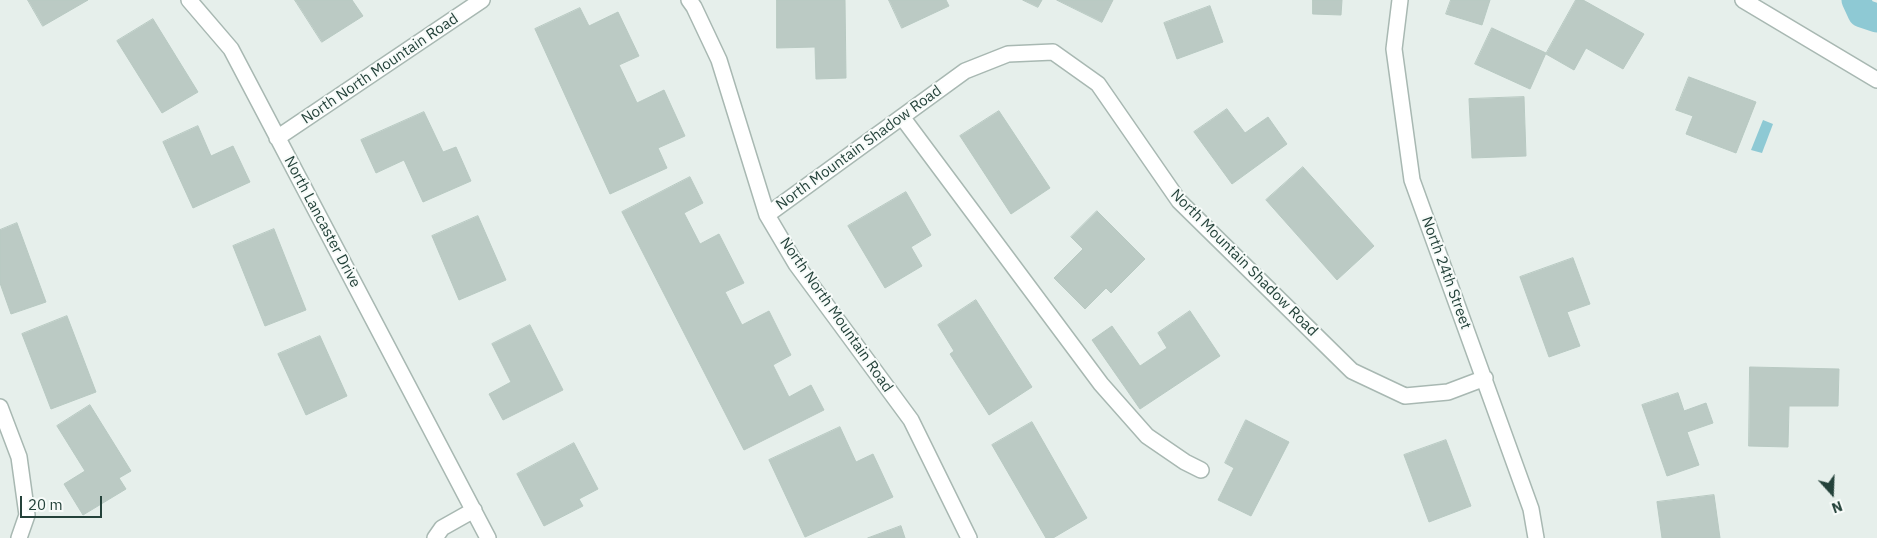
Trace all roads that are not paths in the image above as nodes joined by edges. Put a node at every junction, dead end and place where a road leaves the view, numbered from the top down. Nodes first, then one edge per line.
1 (189, 0) edge
2 (482, 0) edge
3 (689, 0) edge
4 (1400, 0) edge
5 (1743, 0) edge
6 (1877, 80) edge
7 (902, 117) junction
8 (277, 138) junction
9 (768, 215) junction
10 (1485, 378) junction
11 (0, 406) edge
12 (1201, 470) dead end
13 (474, 510) junction
14 (19, 538) edge
15 (436, 538) edge
16 (488, 538) edge
17 (969, 538) edge
18 (1536, 538) edge

1 - 8 street, North Lancaster Drive
2 - 8 street, North North Mountain Road
3 - 9 street, North North Mountain Road
4 - 10 street, North 24th Street
5 - 6 street
7 - 9 street, North Mountain Shadow Road
7 - 10 street, North Mountain Shadow Road
7 - 12 street
8 - 13 street, North Lancaster Drive
9 - 17 street, North North Mountain Road
10 - 18 street, North 24th Street
11 - 14 street
13 - 15 street
13 - 16 street, North Lancaster Drive

